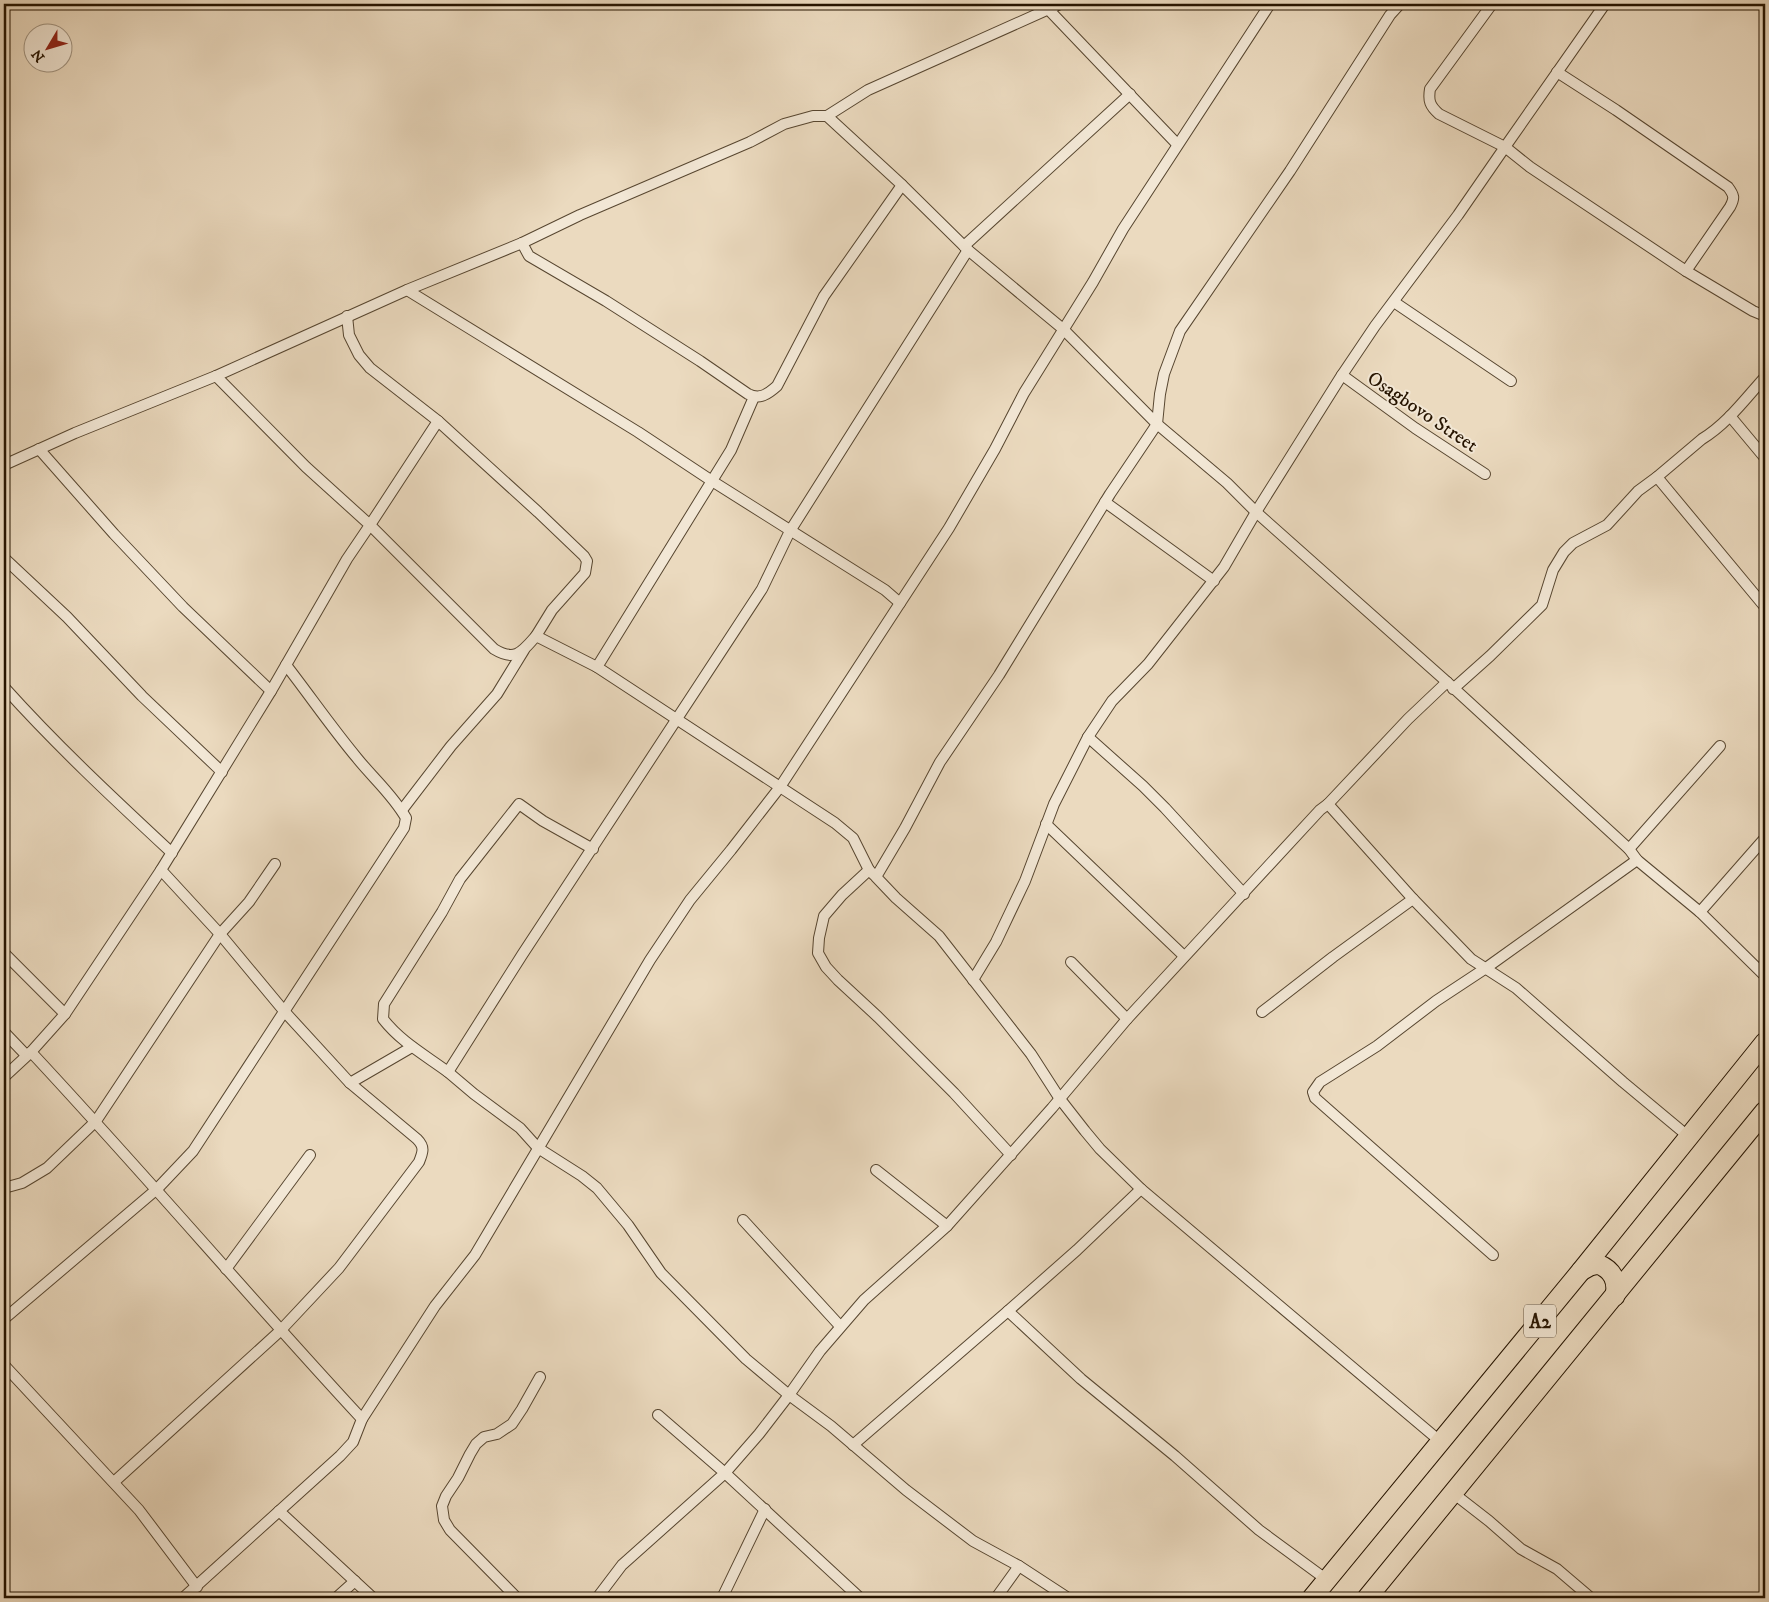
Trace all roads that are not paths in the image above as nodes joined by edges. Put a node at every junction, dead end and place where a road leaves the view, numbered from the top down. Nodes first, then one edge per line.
1 (1060, 4) edge
2 (1270, 4) edge
3 (1400, 4) edge
4 (1492, 4) edge
5 (1605, 4) edge
6 (1048, 9) junction
7 (1557, 72) junction
8 (1130, 94) junction
9 (827, 116) junction
10 (1177, 144) junction
11 (1505, 147) junction
12 (902, 185) junction
13 (522, 243) junction
14 (966, 248) junction
15 (1686, 271) junction
16 (407, 290) junction
17 (1394, 302) junction
18 (347, 316) junction
19 (1765, 316) edge
20 (1062, 329) junction
21 (1342, 375) junction
22 (216, 376) junction
23 (1765, 377) edge
24 (1511, 381) dead end
25 (754, 397) junction
26 (1730, 416) junction
27 (438, 421) junction
28 (1157, 424) junction
29 (39, 449) junction
30 (1765, 458) edge
31 (4, 465) edge
32 (1485, 474) dead end
33 (1658, 477) junction
34 (712, 481) junction
35 (1104, 502) junction
36 (1256, 512) junction
37 (370, 525) junction
38 (790, 531) junction
39 (4, 558) edge
40 (1214, 581) junction
41 (900, 602) junction
42 (1765, 607) edge
43 (536, 636) junction
44 (525, 648) junction
45 (286, 666) junction
46 (596, 667) junction
47 (1450, 686) junction
48 (4, 687) edge
49 (271, 691) junction
50 (678, 719) junction
51 (1088, 737) junction
52 (1720, 746) dead end
53 (222, 772) junction
54 (780, 787) junction
55 (1328, 804) junction
56 (402, 810) junction
57 (1046, 824) junction
58 (1765, 838) edge
59 (593, 849) junction
60 (1628, 849) junction
61 (172, 852) junction
62 (1637, 860) junction
63 (275, 864) dead end
64 (161, 870) junction
65 (872, 873) junction
66 (1244, 894) junction
67 (1413, 899) junction
68 (1700, 912) junction
69 (220, 934) junction
70 (4, 953) edge
71 (1184, 956) junction
72 (1071, 962) dead end
73 (1486, 968) junction
74 (1765, 976) edge
75 (973, 980) junction
76 (284, 1011) junction
77 (1262, 1012) dead end
78 (65, 1014) junction
79 (1127, 1019) junction
80 (4, 1032) edge
81 (1765, 1042) edge
82 (412, 1046) junction
83 (28, 1053) junction
84 (448, 1072) junction
85 (4, 1076) edge
86 (350, 1083) junction
87 (1060, 1099) junction
88 (1765, 1111) edge
89 (96, 1121) junction
90 (1689, 1137) junction
91 (538, 1148) junction
92 (310, 1155) dead end
93 (1011, 1155) junction
94 (876, 1170) dead end
95 (4, 1188) edge
96 (157, 1189) junction
97 (1141, 1189) junction
98 (743, 1220) dead end
99 (947, 1226) junction
100 (1494, 1255) dead end
101 (226, 1269) junction
102 (1582, 1271) junction
103 (1615, 1296) junction
104 (1008, 1311) junction
105 (4, 1319) edge
106 (840, 1326) junction
107 (280, 1331) junction
108 (4, 1365) edge
109 (540, 1377) dead end
110 (789, 1396) junction
111 (658, 1415) dead end
112 (362, 1419) junction
113 (1442, 1442) junction
114 (853, 1445) junction
115 (726, 1473) junction
116 (114, 1482) junction
117 (1453, 1493) junction
118 (765, 1509) junction
119 (279, 1511) junction
120 (1019, 1566) junction
121 (1327, 1580) junction
122 (355, 1581) junction
123 (196, 1587) junction
124 (183, 1598) edge
125 (336, 1598) edge
126 (373, 1598) edge
127 (517, 1598) edge
128 (597, 1598) edge
129 (722, 1598) edge
130 (860, 1598) edge
131 (996, 1598) edge
132 (1068, 1598) edge
133 (1312, 1598) edge
134 (1367, 1598) edge
135 (1591, 1598) edge

1 - 6 street
2 - 10 street
3 - 28 street
4 - 11 street
5 - 7 street
6 - 8 street
6 - 9 street
7 - 11 street
7 - 15 street
8 - 10 street
8 - 14 street
9 - 12 street
9 - 13 street
10 - 20 street
11 - 15 street
11 - 17 street
12 - 14 street
12 - 25 street
13 - 16 street
13 - 25 street
14 - 20 street
14 - 38 street
15 - 19 street
16 - 18 street
16 - 34 street
17 - 21 street
17 - 24 street
18 - 22 street
18 - 27 street
20 - 28 street
20 - 41 street
21 - 32 street, Osagbovo Street
21 - 36 street
22 - 29 street
22 - 37 street
23 - 26 street
25 - 34 street
26 - 30 street
26 - 33 street
27 - 37 street
27 - 43 street
28 - 35 street
28 - 36 street
29 - 31 street
29 - 49 street
33 - 42 street
33 - 47 street
34 - 38 street
34 - 46 street
35 - 40 street
35 - 65 street
36 - 40 street
36 - 47 street
37 - 44 street
37 - 45 street
38 - 41 street
38 - 50 street
39 - 53 street
40 - 51 street
41 - 54 street
43 - 44 street
43 - 46 street
44 - 56 street
45 - 49 street
45 - 56 street
46 - 50 street
47 - 55 street
47 - 60 street
48 - 61 street
49 - 53 street
50 - 54 street
50 - 59 street
51 - 57 street
51 - 66 street
52 - 60 street
53 - 61 street
54 - 65 street
54 - 91 street
55 - 66 street
55 - 67 street
56 - 76 street
57 - 71 street
57 - 75 street
58 - 68 street
59 - 82 street
59 - 84 street
60 - 62 street
61 - 64 street
62 - 68 street
62 - 73 street
63 - 69 street
64 - 69 street
64 - 78 street
65 - 75 street
65 - 93 street
66 - 71 street
67 - 73 street
67 - 77 street
68 - 74 street
69 - 76 street
69 - 89 street
70 - 78 street
71 - 79 street
72 - 79 street
73 - 90 street
73 - 100 street
75 - 87 street
76 - 86 street
76 - 96 street
78 - 83 street
79 - 87 street
80 - 83 street
81 - 90 highway, A2
82 - 84 street
82 - 86 street
83 - 85 street
83 - 89 street
84 - 91 street
86 - 107 street
87 - 93 street
87 - 97 street
88 - 103 highway, A2
89 - 95 street
89 - 96 street
90 - 102 highway, A2
91 - 110 street
91 - 112 street
92 - 101 street
93 - 99 street
94 - 99 street
96 - 101 street
96 - 105 street
97 - 104 street
97 - 113 street
98 - 106 street
99 - 106 street
101 - 107 street
102 - 103 highway
102 - 113 highway, A2
103 - 117 highway, A2
104 - 114 street
104 - 121 street
106 - 110 street
107 - 112 street
107 - 116 street
108 - 116 street
109 - 127 street
110 - 114 street
110 - 115 street
111 - 115 street
112 - 119 street
113 - 121 highway, A2
114 - 120 street
115 - 118 street
115 - 128 street
116 - 123 street
117 - 134 highway, A2
117 - 135 street
118 - 129 street
118 - 130 street
119 - 122 street
119 - 123 street
120 - 131 street
120 - 132 street
121 - 133 highway, A2
122 - 125 street
122 - 126 street
123 - 124 street

